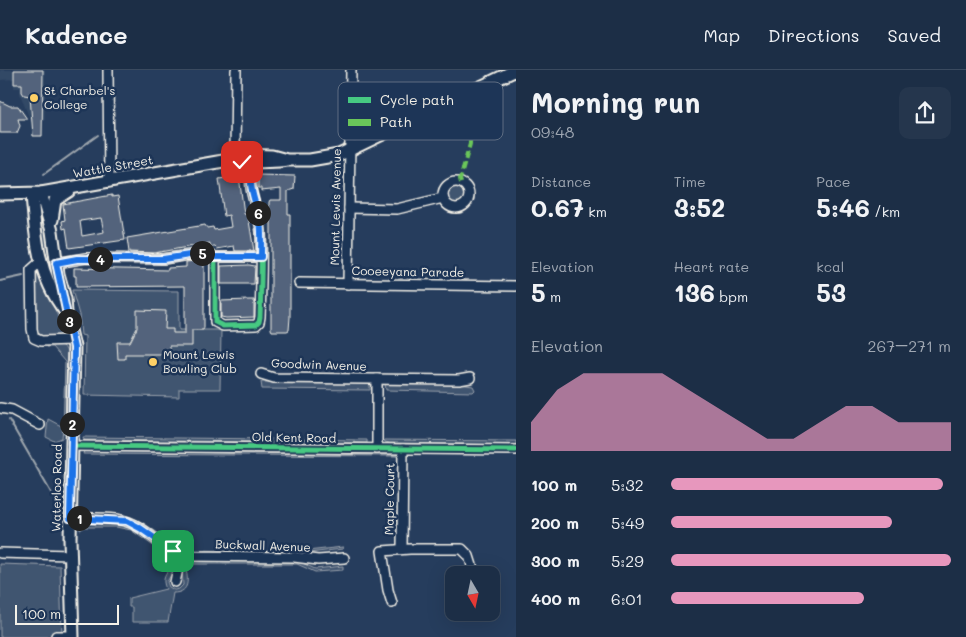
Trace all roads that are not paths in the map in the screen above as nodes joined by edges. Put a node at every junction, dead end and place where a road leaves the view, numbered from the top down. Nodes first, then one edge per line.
1 (108, 70) edge
2 (236, 70) edge
3 (516, 70) edge
4 (491, 82) edge
5 (350, 140) edge
6 (371, 140) edge
7 (350, 150) junction
8 (237, 158) junction
9 (287, 160) junction
10 (255, 162) junction
11 (109, 182) junction
12 (78, 187) junction
13 (37, 193) junction
14 (0, 194) edge
15 (443, 198) dead end
16 (349, 208) junction
17 (52, 231) junction
18 (214, 257) junction
19 (261, 257) junction
20 (40, 262) junction
21 (56, 263) junction
22 (299, 283) dead end
23 (348, 284) junction
24 (516, 286) edge
25 (66, 312) junction
26 (73, 340) junction
27 (261, 374) dead end
28 (470, 378) dead end
29 (378, 379) junction
30 (0, 408) edge
31 (40, 425) dead end
32 (71, 446) junction
33 (377, 449) junction
34 (403, 449) junction
35 (516, 450) edge
36 (70, 518) junction
37 (402, 549) junction
38 (0, 553) edge
39 (70, 555) junction
40 (181, 555) junction
41 (344, 558) dead end
42 (472, 566) edge
43 (175, 582) dead end
44 (392, 603) dead end
45 (56, 636) dead end
46 (72, 636) edge

1 - 11 street
2 - 8 street
3 - 4 main road, Wattle Street
5 - 7 street, Mount Lewis Avenue
6 - 7 main road, Wattle Street
7 - 9 main road, Wattle Street
7 - 16 street, Mount Lewis Avenue
8 - 9 main road, Wattle Street
8 - 10 main road, Wattle Street
8 - 11 main road, Wattle Street
9 - 10 main road, Wattle Street
10 - 19 street
11 - 12 main road, Wattle Street
12 - 13 main road, Wattle Street
12 - 17 main road
13 - 14 main road, Wattle Street
13 - 17 main road, Waterloo Road
13 - 20 main road, Waterloo Road
15 - 16 street
16 - 23 street, Mount Lewis Avenue
17 - 21 main road, Waterloo Road
18 - 19 street
18 - 19 street
18 - 21 street
20 - 25 main road, Waterloo Road
20 - 26 street
21 - 25 main road, Waterloo Road
22 - 23 street, Cooeeyana Parade
23 - 24 street, Cooeeyana Parade
25 - 26 main road, Waterloo Road
26 - 32 main road, Waterloo Road
27 - 29 street, Goodwin Avenue
28 - 29 street, Goodwin Avenue
29 - 33 street, Goodwin Avenue
30 - 31 street
32 - 33 street, Old Kent Road
32 - 36 main road, Waterloo Road
33 - 34 street, Old Kent Road
34 - 35 street, Old Kent Road
34 - 37 street, Maple Court
36 - 39 main road, Waterloo Road
36 - 40 street
37 - 42 street
37 - 44 street, Maple Court
38 - 39 street
39 - 46 main road, Waterloo Road
40 - 41 street, Buckwall Avenue
40 - 43 street
45 - 46 street

